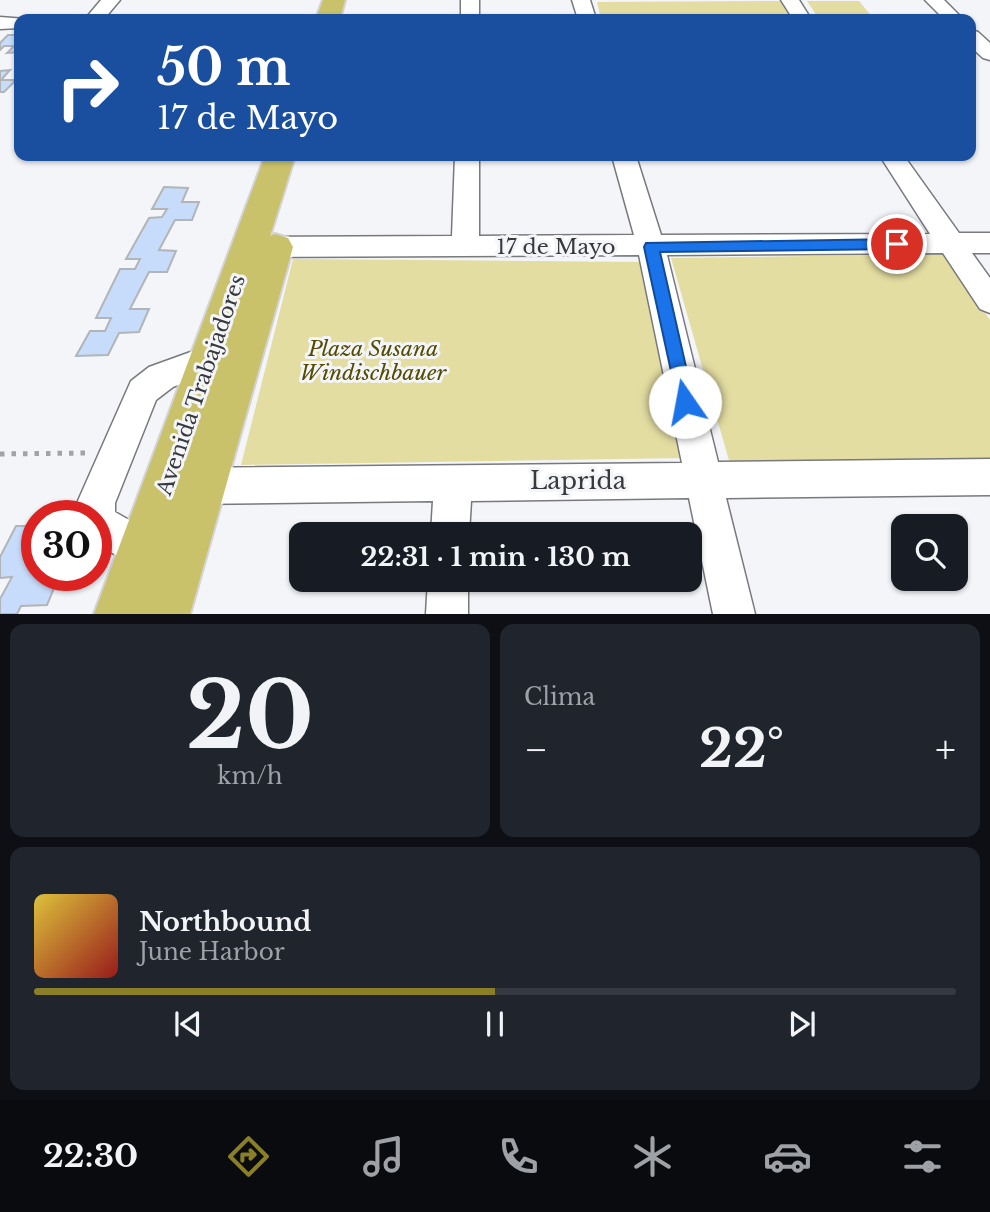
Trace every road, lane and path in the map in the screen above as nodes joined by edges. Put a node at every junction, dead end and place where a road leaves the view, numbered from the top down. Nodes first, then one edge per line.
1 (111, 0) edge
2 (934, 0) edge
3 (98, 14) edge
4 (949, 14) edge
5 (976, 41) edge
6 (990, 55) edge
7 (279, 161) edge
8 (300, 161) edge
9 (467, 161) edge
10 (625, 161) edge
11 (895, 161) edge
12 (952, 243) junction
13 (990, 243) edge
14 (465, 247) junction
15 (651, 247) junction
16 (261, 248) junction
17 (990, 301) edge
18 (210, 358) junction
19 (118, 453) junction
20 (0, 454) edge
21 (990, 477) edge
22 (702, 480) junction
23 (453, 481) junction
24 (184, 486) junction
25 (451, 522) edge
26 (143, 550) junction
27 (448, 592) edge
28 (121, 614) edge
29 (163, 614) edge
30 (447, 614) edge
31 (734, 614) edge

1 - 3 street
2 - 4 street
5 - 6 street
7 - 16 main road, Avenida Trabajadores
8 - 16 main road, Avenida Trabajadores
9 - 14 street
10 - 15 street
11 - 12 street
12 - 13 street, 17 de Mayo
12 - 15 street, 17 de Mayo
12 - 17 street
14 - 15 street, 17 de Mayo
14 - 16 street, 17 de Mayo
15 - 22 street
16 - 18 main road, Avenida Trabajadores
16 - 24 main road, Avenida Trabajadores
18 - 19 street
18 - 24 main road, Avenida Trabajadores
19 - 20 path
19 - 26 street
21 - 22 street, Laprida
22 - 23 street, Laprida
22 - 31 street
23 - 24 street, Laprida
23 - 25 street
24 - 26 main road, Avenida Trabajadores
24 - 29 main road, Avenida Trabajadores
26 - 28 main road, Avenida Trabajadores
27 - 30 street

